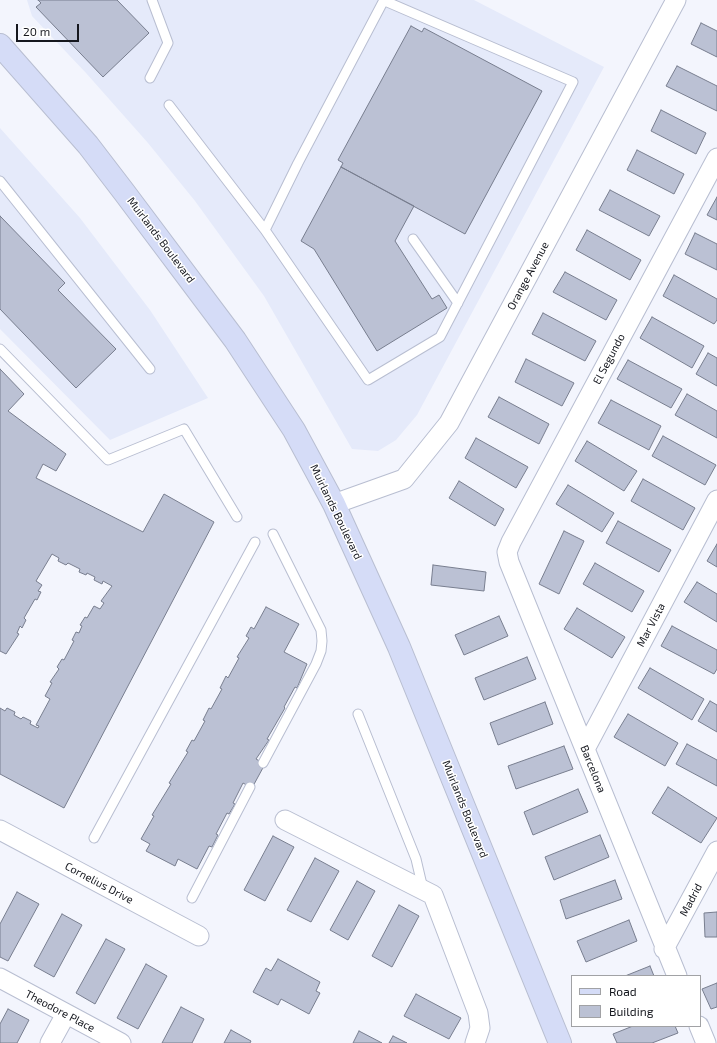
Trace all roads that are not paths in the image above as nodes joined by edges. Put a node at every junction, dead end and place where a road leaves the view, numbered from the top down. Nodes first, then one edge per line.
1 (152, 0) edge
2 (384, 0) edge
3 (676, 0) edge
4 (0, 45) edge
5 (150, 78) dead end
6 (168, 106) dead end
7 (716, 162) edge
8 (0, 181) edge
9 (265, 230) junction
10 (413, 239) dead end
11 (458, 302) junction
12 (0, 349) edge
13 (150, 369) dead end
14 (717, 500) edge
15 (334, 504) junction
16 (237, 517) dead end
17 (274, 534) dead end
18 (255, 542) dead end
19 (509, 562) joint
20 (358, 714) dead end
21 (585, 749) junction
22 (263, 763) dead end
23 (250, 787) dead end
24 (285, 820) dead end
25 (0, 830) edge
26 (94, 838) dead end
27 (717, 851) edge
28 (424, 891) junction
29 (192, 898) dead end
30 (199, 936) dead end
31 (664, 949) junction
32 (677, 975) edge
33 (0, 978) edge
34 (66, 1014) junction
35 (699, 1027) edge
36 (50, 1043) edge
37 (121, 1043) edge
38 (475, 1043) edge
39 (560, 1043) edge
40 (706, 1043) edge

1 - 5 lane
2 - 9 lane
2 - 11 lane
3 - 15 street, Orange Avenue
4 - 15 main road, Muirlands Boulevard
6 - 9 lane
7 - 19 street, El Segundo
8 - 13 lane
9 - 11 lane
10 - 11 lane
12 - 16 lane
14 - 21 street, Mar Vista
15 - 39 main road, Muirlands Boulevard
17 - 22 lane
18 - 26 lane
19 - 21 street, Barcelona
20 - 28 lane
21 - 31 street, Barcelona
23 - 29 lane
24 - 28 street
25 - 30 street, Cornelius Drive
27 - 31 street, Madrid
28 - 38 street
31 - 32 street, Barcelona
33 - 34 street, Theodore Place
34 - 36 street
34 - 37 street, Theodore Place
35 - 40 street

